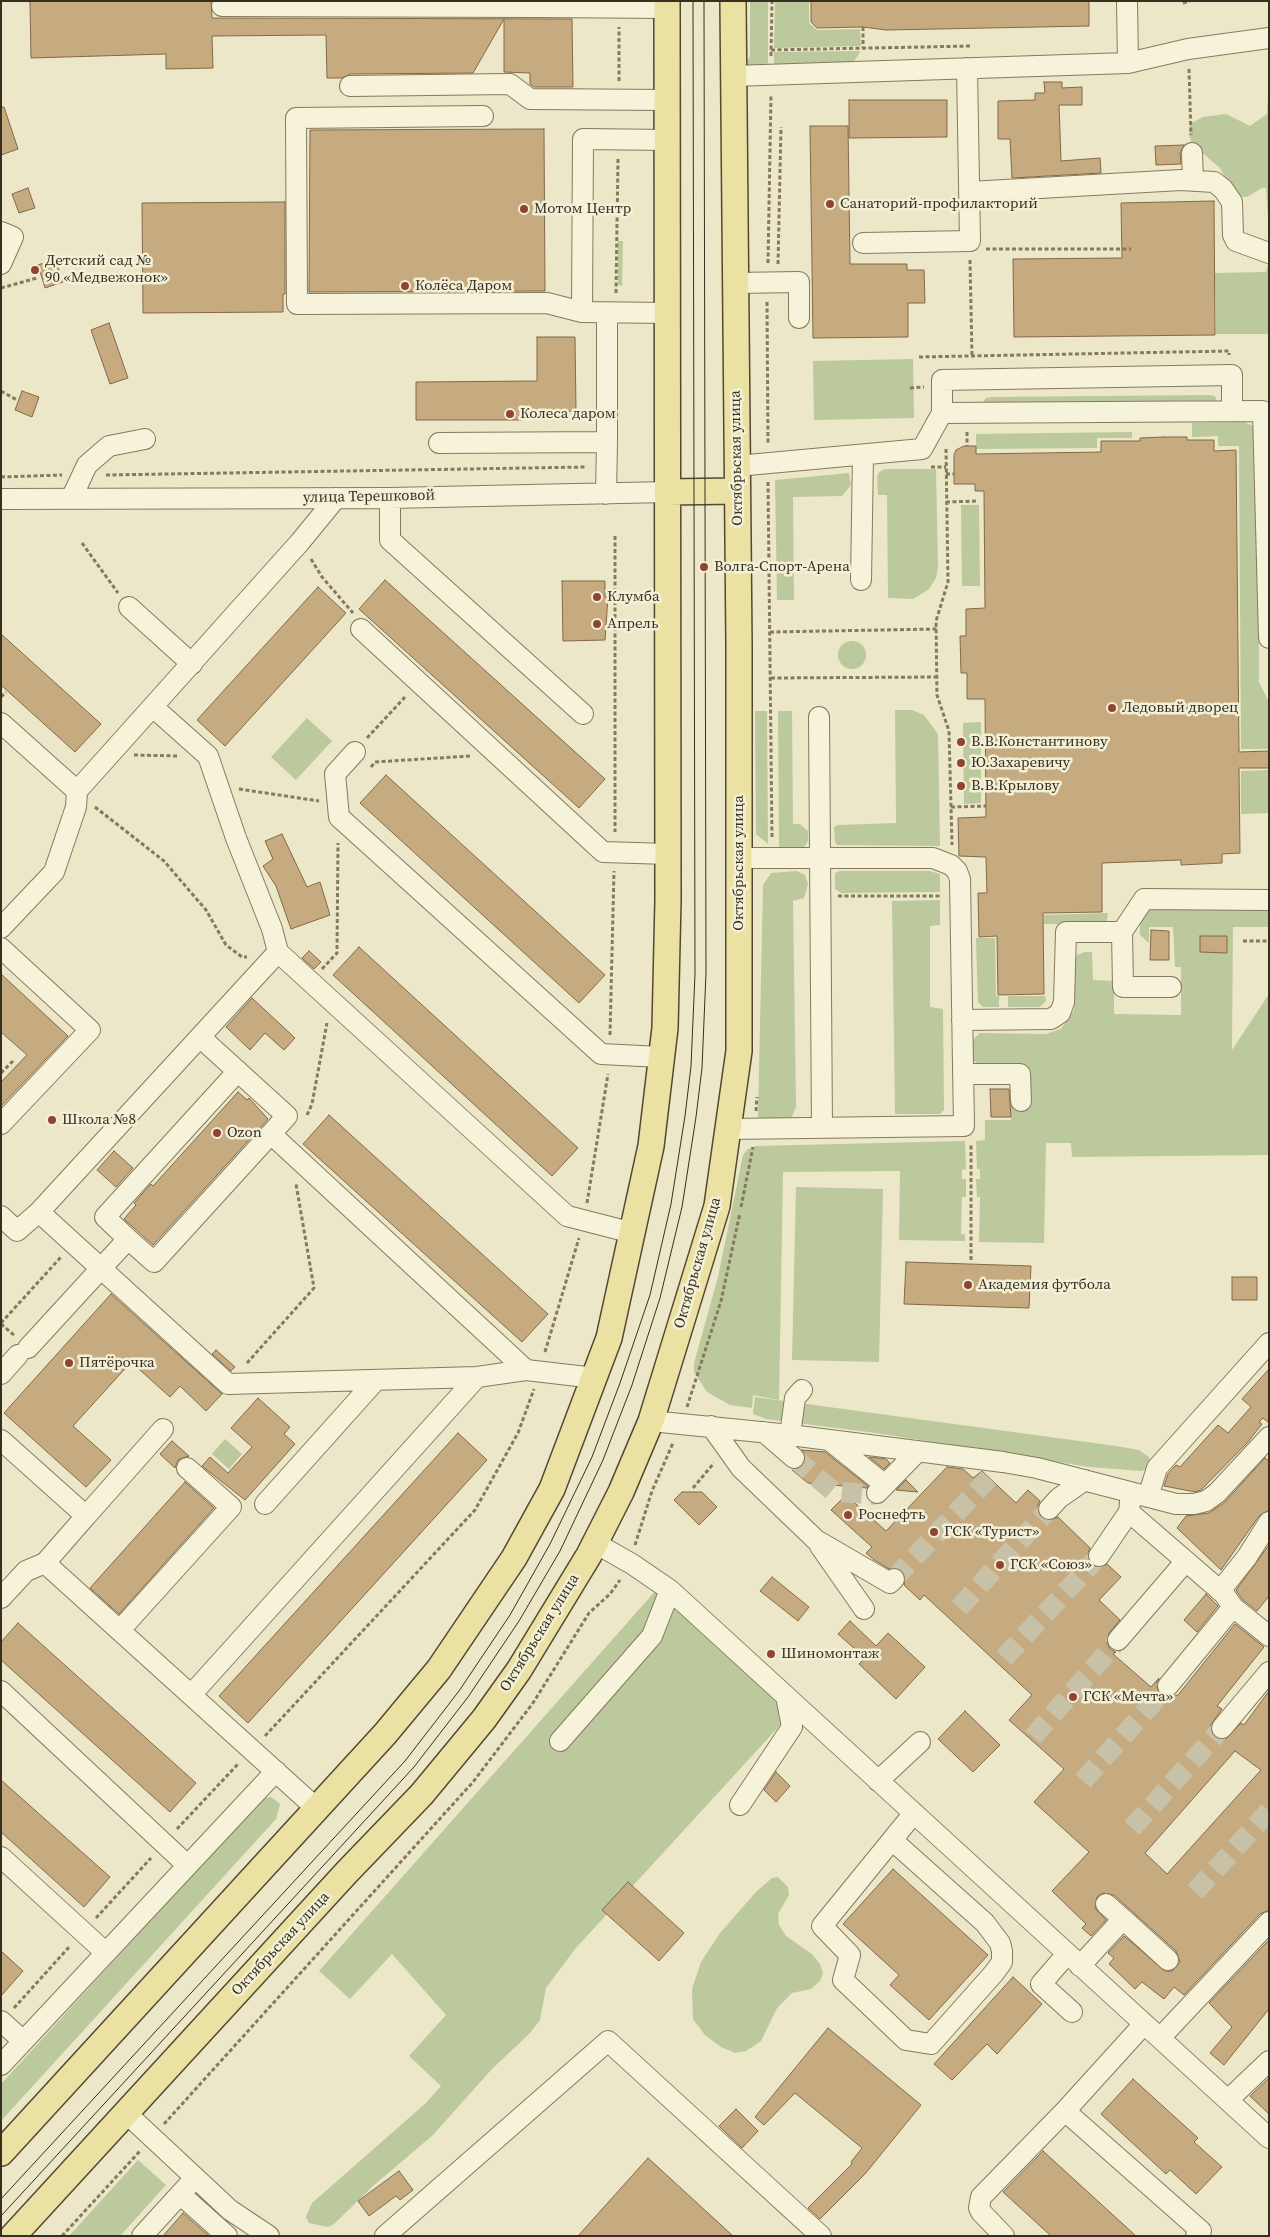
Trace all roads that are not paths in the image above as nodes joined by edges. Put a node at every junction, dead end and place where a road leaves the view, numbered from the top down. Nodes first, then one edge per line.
1 (733, 1) edge
2 (1127, 1) edge
3 (528, 4) edge
4 (582, 4) edge
5 (667, 5) edge
6 (222, 6) dead end
7 (1269, 38) edge
8 (1128, 63) junction
9 (967, 68) junction
10 (733, 76) junction
11 (350, 86) dead end
12 (667, 100) junction
13 (483, 116) dead end
14 (667, 140) junction
15 (1192, 154) road end
16 (1193, 180) junction
17 (969, 192) junction
18 (1, 232) edge
19 (863, 243) dead end
20 (1269, 253) edge
21 (1, 264) edge
22 (735, 282) junction
23 (582, 312) junction
24 (612, 313) junction
25 (668, 313) junction
26 (799, 318) dead end
27 (1266, 404) edge
28 (1232, 411) junction
29 (942, 413) junction
30 (145, 439) dead end
31 (607, 442) junction
32 (439, 443) dead end
33 (863, 455) junction
34 (737, 466) junction
35 (737, 491) junction
36 (667, 492) junction
37 (606, 494) junction
38 (336, 498) junction
39 (390, 498) junction
40 (1, 499) edge
41 (71, 499) junction
42 (861, 580) dead end
43 (129, 607) road end
44 (361, 629) road end
45 (1269, 638) edge
46 (192, 664) junction
47 (153, 707) junction
48 (583, 714) dead end
49 (819, 717) dead end
50 (1, 723) edge
51 (355, 752) road end
52 (77, 791) junction
53 (668, 854) junction
54 (739, 858) junction
55 (818, 858) junction
56 (1269, 900) edge
57 (1, 928) edge
58 (1122, 932) junction
59 (1, 948) edge
60 (278, 952) junction
61 (1170, 987) dead end
62 (962, 1020) junction
63 (200, 1036) junction
64 (661, 1057) junction
65 (238, 1071) junction
66 (963, 1074) junction
67 (1021, 1101) dead end
68 (1, 1124) edge
69 (822, 1128) junction
70 (728, 1129) junction
71 (271, 1134) junction
72 (39, 1212) junction
73 (1, 1216) edge
74 (633, 1233) junction
75 (128, 1239) junction
76 (101, 1268) junction
77 (1269, 1343) edge
78 (533, 1370) junction
79 (1, 1374) edge
80 (476, 1377) junction
81 (595, 1378) junction
82 (376, 1380) junction
83 (802, 1390) dead end
84 (651, 1421) junction
85 (710, 1426) junction
86 (163, 1429) dead end
87 (764, 1432) junction
88 (790, 1435) junction
89 (1269, 1437) edge
90 (1, 1440) edge
91 (828, 1440) junction
92 (918, 1451) junction
93 (794, 1458) tunnel mouth
94 (1003, 1462) junction
95 (187, 1468) dead end
96 (989, 1478) tunnel mouth
97 (1084, 1480) junction
98 (1136, 1501) junction
99 (265, 1504) dead end
100 (1049, 1509) tunnel mouth
101 (86, 1516) junction
102 (1269, 1522) edge
103 (816, 1540) junction
104 (594, 1543) junction
105 (1099, 1556) tunnel mouth
106 (1185, 1562) junction
107 (45, 1563) junction
108 (894, 1579) dead end
109 (670, 1590) junction
110 (1220, 1591) junction
111 (1, 1598) edge
112 (1232, 1607) junction
113 (864, 1608) dead end
114 (1266, 1626) edge
115 (120, 1630) junction
116 (1118, 1640) tunnel mouth
117 (1269, 1672) edge
118 (1168, 1686) tunnel mouth
119 (1, 1691) edge
120 (191, 1695) junction
121 (786, 1696) junction
122 (1222, 1728) tunnel mouth
123 (560, 1742) dead end
124 (920, 1742) dead end
125 (276, 1771) junction
126 (878, 1781) junction
127 (740, 1805) dead end
128 (316, 1808) junction
129 (914, 1813) junction
130 (892, 1840) junction
131 (1, 1857) edge
132 (187, 1864) junction
133 (1106, 1904) dead end
134 (1123, 1919) junction
135 (1269, 1922) edge
136 (105, 1952) junction
137 (1074, 1960) junction
138 (1168, 1960) dead end
139 (1072, 2012) dead end
140 (4, 2018) edge
141 (1144, 2024) junction
142 (1160, 2038) junction
143 (23, 2041) junction
144 (1269, 2062) edge
145 (1, 2065) edge
146 (1228, 2100) junction
147 (1065, 2111) junction
148 (126, 2113) junction
149 (1269, 2138) edge
150 (1, 2153) edge
151 (195, 2178) junction
152 (180, 2194) junction
153 (13, 2236) edge
154 (142, 2236) edge
155 (227, 2236) edge
156 (269, 2236) edge
157 (385, 2236) edge
158 (821, 2236) edge
159 (1004, 2236) edge
160 (1196, 2236) edge

1 - 10 main road, Октябрьская улица
2 - 8 street
3 - 4 street
3 - 6 street
4 - 5 street
5 - 12 main road
7 - 8 street
8 - 9 street
9 - 10 street
9 - 17 street
10 - 22 main road, Октябрьская улица
11 - 12 street
12 - 14 main road
13 - 23 street
14 - 23 street
14 - 25 main road
15 - 16 street
16 - 17 street
16 - 20 street
17 - 19 street
18 - 21 street
22 - 26 street
22 - 34 main road, Октябрьская улица
23 - 24 street
24 - 25 street
24 - 31 street
25 - 36 main road
27 - 28 street
27 - 45 street
28 - 29 street
28 - 29 street
29 - 33 street
30 - 41 street
31 - 32 street
31 - 37 street
33 - 34 street
33 - 42 street
34 - 35 main road, Октябрьская улица
35 - 36 main road, улица Терешковой
35 - 54 main road, Октябрьская улица
36 - 37 street, улица Терешковой
36 - 53 main road
37 - 39 street, улица Терешковой
38 - 39 street, улица Терешковой
38 - 41 street, улица Терешковой
38 - 46 street
39 - 48 street
40 - 41 street, улица Терешковой
43 - 46 street
44 - 53 street
46 - 47 street
47 - 52 street
47 - 60 street
49 - 55 street
50 - 52 street
51 - 64 street
52 - 57 street
53 - 64 main road
54 - 55 street
54 - 70 main road, Октябрьская улица
55 - 62 street
55 - 69 street
56 - 58 street
58 - 61 street
58 - 62 street
59 - 68 street
60 - 63 street
60 - 74 street
62 - 66 street
63 - 65 street
63 - 72 street
64 - 74 main road
65 - 71 street
65 - 75 street
66 - 67 street
66 - 69 street
69 - 70 street
70 - 84 main road, Октябрьская улица
71 - 75 street
71 - 78 street
72 - 73 street
72 - 76 street
74 - 81 main road
75 - 76 street
76 - 79 street
76 - 82 street
77 - 98 street
78 - 80 street
78 - 81 street
80 - 82 street
80 - 120 street
81 - 128 main road
82 - 99 street
83 - 88 street
84 - 85 street
84 - 104 main road, Октябрьская улица
85 - 87 street
85 - 103 street
86 - 101 street
87 - 88 street
87 - 93 street
88 - 91 street
89 - 98 street
90 - 101 street
91 - 92 street
91 - 92 street
92 - 94 street
94 - 96 street
94 - 97 street
95 - 115 street
97 - 98 street
97 - 100 street
98 - 105 street
98 - 106 street
101 - 107 street
102 - 110 street
103 - 108 street
103 - 113 street
104 - 109 street
104 - 148 main road, Октябрьская улица
106 - 110 street
106 - 116 street
107 - 111 street
107 - 115 street
109 - 121 street
109 - 123 street
110 - 112 street
112 - 114 street
112 - 118 street
115 - 120 street
117 - 122 street
119 - 132 street
120 - 125 street
121 - 126 street
121 - 127 street
124 - 126 street
125 - 128 street
125 - 132 street
126 - 129 street
128 - 150 main road
129 - 130 street
129 - 137 street
130 - 130 street
131 - 136 street
132 - 136 street
133 - 134 street
134 - 137 street
134 - 138 street
135 - 142 street
136 - 143 street
137 - 139 street
137 - 141 street
140 - 143 street
141 - 142 street
141 - 147 street
142 - 146 street
143 - 145 street
144 - 146 street
146 - 149 street
147 - 159 street
147 - 160 street
148 - 151 street
148 - 153 main road, Октябрьская улица
151 - 152 street
151 - 156 street
152 - 154 street
152 - 155 street
157 - 158 street

